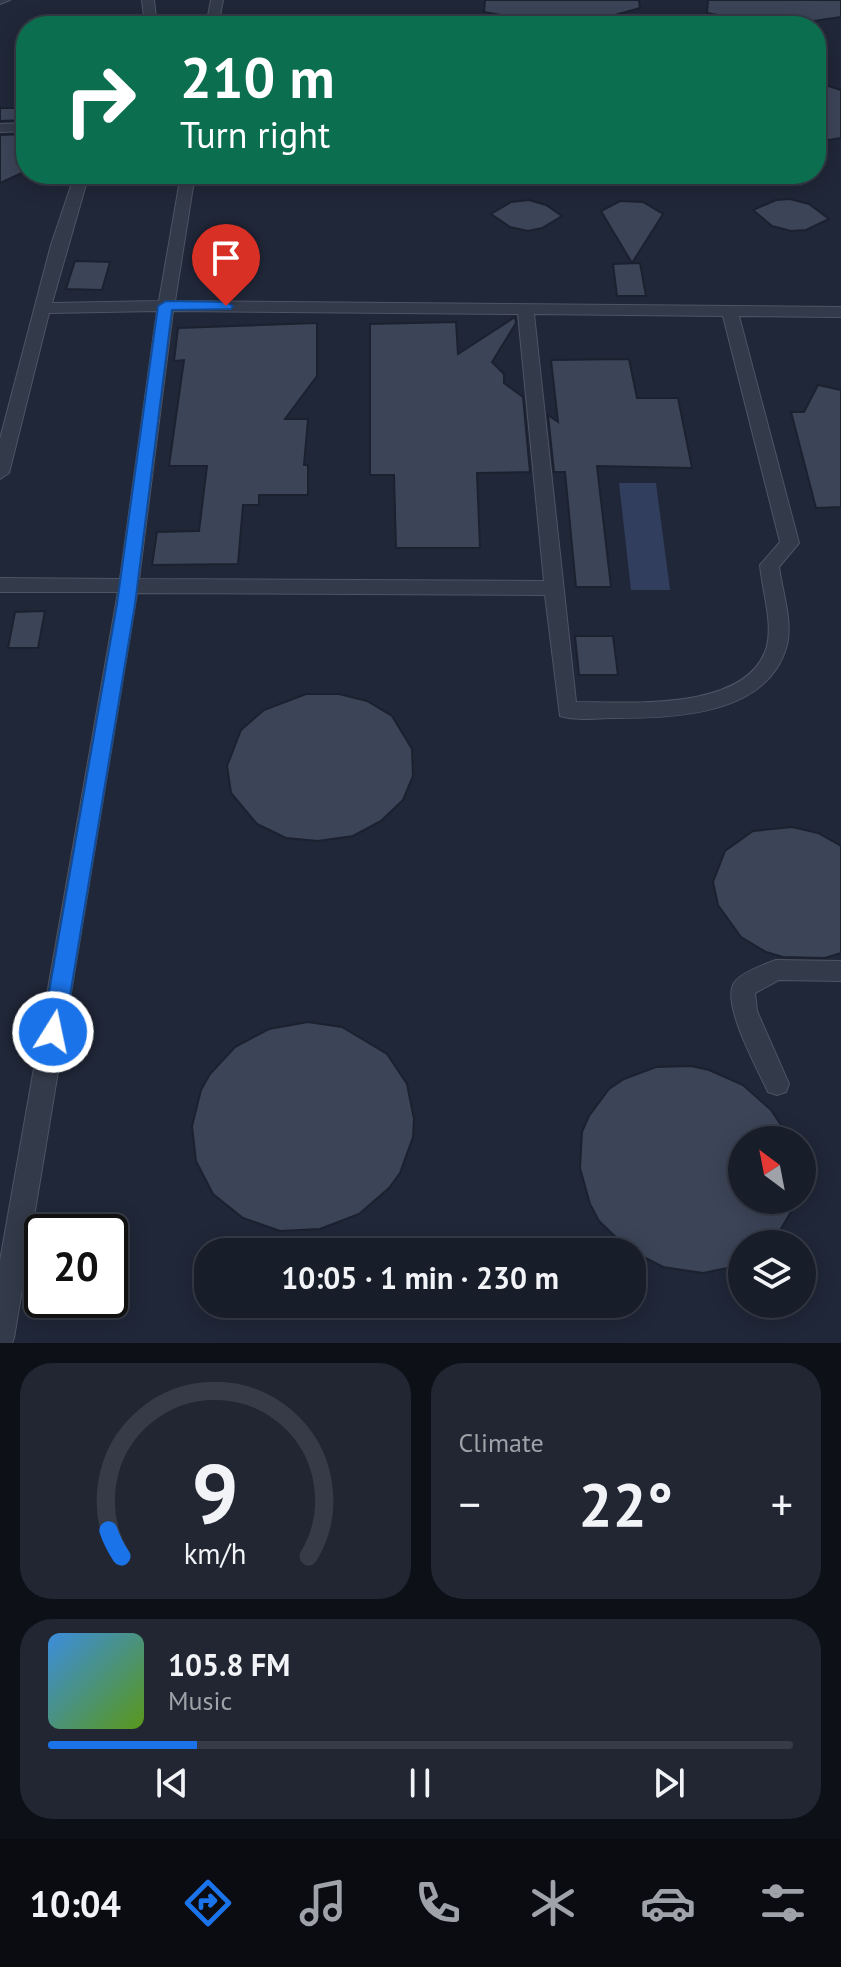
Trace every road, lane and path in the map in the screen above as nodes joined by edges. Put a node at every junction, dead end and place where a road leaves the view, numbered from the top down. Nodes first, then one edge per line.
1 (79, 184) edge
2 (186, 184) edge
3 (166, 306) junction
4 (43, 308) junction
5 (525, 309) junction
6 (730, 311) junction
7 (841, 312) edge
8 (0, 473) edge
9 (0, 585) edge
10 (129, 585) junction
11 (554, 588) junction
12 (841, 971) edge
13 (777, 1084) dead end
14 (0, 1338) edge

1 - 4 lane
2 - 3 lane
3 - 4 lane
3 - 5 lane
3 - 10 lane
4 - 8 lane
5 - 6 lane
5 - 11 lane
6 - 7 lane
6 - 11 lane
9 - 10 lane
10 - 11 lane
10 - 14 lane
12 - 13 lane

